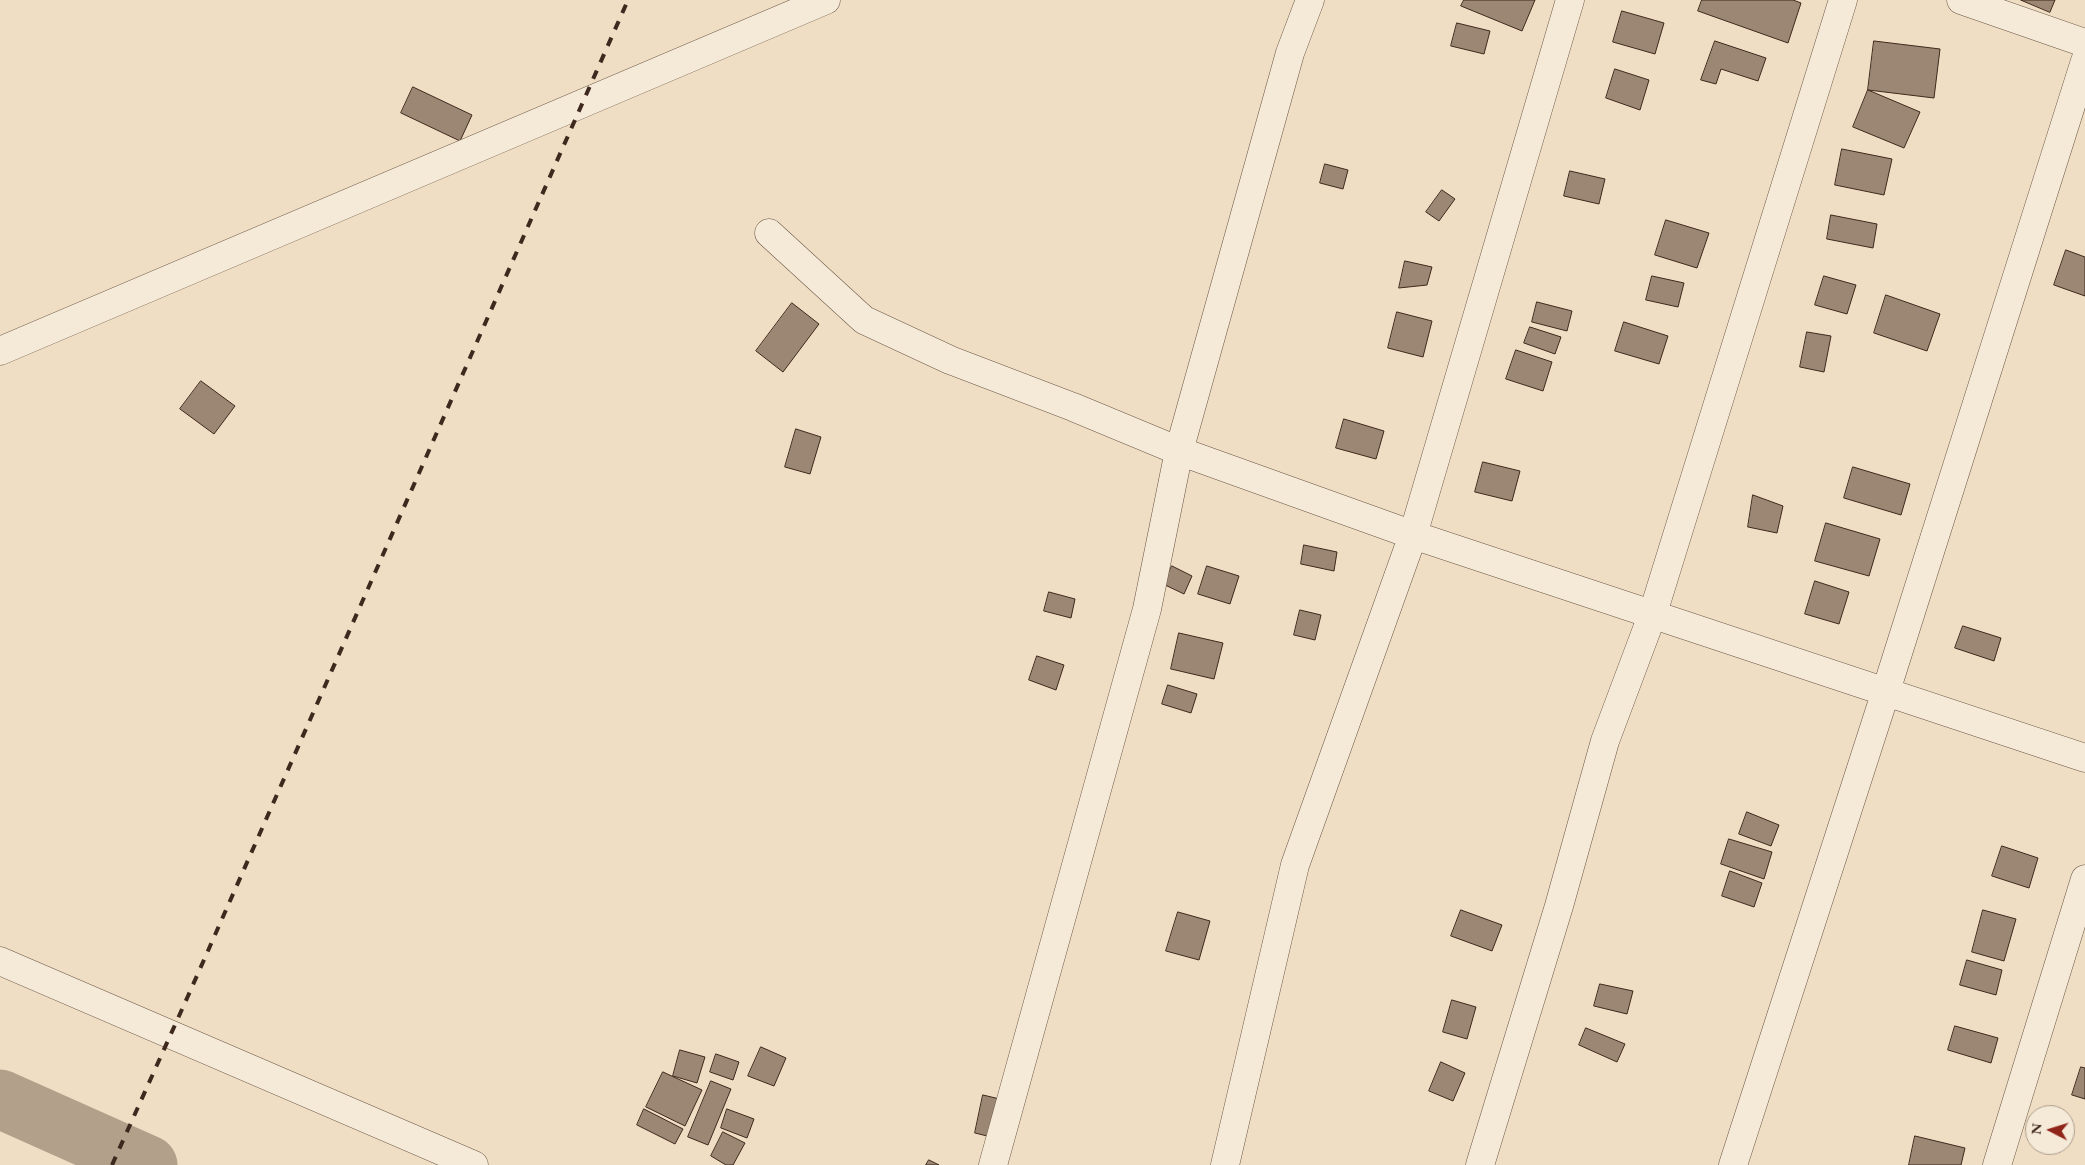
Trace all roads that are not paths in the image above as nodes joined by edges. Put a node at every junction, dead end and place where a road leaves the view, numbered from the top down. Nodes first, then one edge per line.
1 (826, 0) edge
2 (1310, 0) edge
3 (1570, 0) edge
4 (1843, 0) edge
5 (1961, 0) edge
6 (2085, 43) edge
7 (2085, 61) edge
8 (769, 234) dead end
9 (0, 351) edge
10 (1179, 451) junction
11 (1412, 535) junction
12 (1653, 614) junction
13 (1886, 691) junction
14 (2085, 758) edge
15 (2085, 879) edge
16 (0, 961) edge
17 (474, 1165) edge
18 (993, 1165) edge
19 (1225, 1165) edge
20 (1480, 1165) edge
21 (1733, 1165) edge
22 (1997, 1165) edge

1 - 9 street
2 - 10 street
3 - 11 street
4 - 12 street
5 - 6 street
7 - 13 street
8 - 10 street
10 - 11 street
10 - 18 street
11 - 12 street
11 - 19 street
12 - 13 street
12 - 20 street
13 - 14 street
13 - 21 street
15 - 22 street
16 - 17 street

